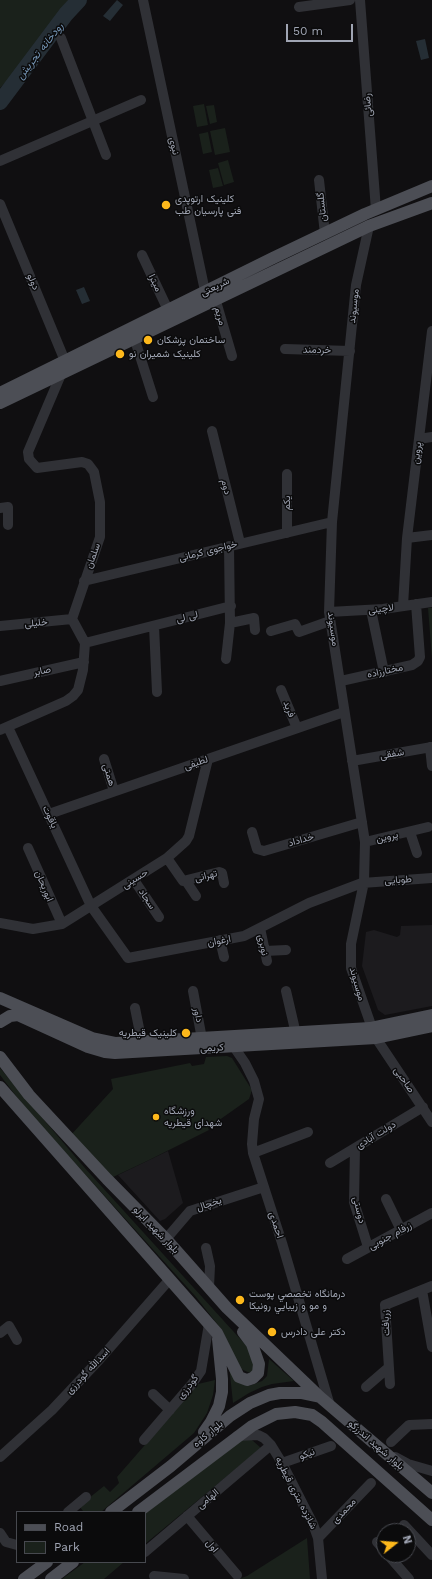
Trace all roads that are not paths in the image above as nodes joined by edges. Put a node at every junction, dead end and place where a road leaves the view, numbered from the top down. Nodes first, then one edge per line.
1 (143, 0) edge
2 (350, 0) edge
3 (360, 0) edge
4 (299, 7) dead end
5 (60, 38) dead end
6 (141, 100) dead end
7 (93, 120) junction
8 (106, 155) dead end
9 (0, 161) edge
10 (319, 180) dead end
11 (432, 186) edge
12 (432, 203) edge
13 (0, 204) edge
14 (371, 212) junction
15 (375, 224) junction
16 (325, 234) junction
17 (142, 255) dead end
18 (210, 295) junction
19 (168, 310) junction
20 (432, 331) edge
21 (134, 337) junction
22 (285, 349) dead end
23 (350, 351) junction
24 (232, 356) dead end
25 (64, 366) junction
26 (0, 393) edge
27 (153, 397) dead end
28 (0, 403) edge
29 (212, 431) dead end
30 (432, 437) edge
31 (419, 440) junction
32 (287, 474) dead end
33 (0, 508) edge
34 (332, 522) junction
35 (8, 525) dead end
36 (287, 533) junction
37 (432, 535) edge
38 (407, 538) junction
39 (240, 543) junction
40 (229, 546) junction
41 (84, 581) junction
42 (432, 602) edge
43 (416, 604) junction
44 (230, 606) junction
45 (403, 606) junction
46 (371, 610) junction
47 (330, 616) junction
48 (72, 619) junction
49 (230, 623) junction
50 (0, 626) edge
51 (154, 626) junction
52 (255, 630) dead end
53 (271, 631) dead end
54 (85, 643) junction
55 (226, 659) dead end
56 (84, 662) junction
57 (384, 672) junction
58 (0, 681) edge
59 (341, 681) junction
60 (281, 690) dead end
61 (158, 692) dead end
62 (344, 712) junction
63 (4, 728) edge
64 (297, 728) junction
65 (431, 747) edge
66 (104, 759) dead end
67 (208, 759) junction
68 (352, 761) junction
69 (432, 766) edge
70 (114, 792) junction
71 (49, 814) junction
72 (362, 822) junction
73 (428, 827) dead end
74 (252, 832) dead end
75 (410, 832) junction
76 (364, 842) junction
77 (28, 848) dead end
78 (417, 853) dead end
79 (167, 858) junction
80 (432, 878) edge
81 (134, 880) junction
82 (186, 881) junction
83 (364, 882) junction
84 (224, 883) dead end
85 (196, 896) dead end
86 (91, 906) junction
87 (159, 917) dead end
88 (0, 923) edge
89 (62, 924) junction
90 (260, 928) junction
91 (220, 940) junction
92 (286, 950) dead end
93 (224, 957) dead end
94 (286, 990) dead end
95 (193, 991) dead end
96 (0, 998) edge
97 (135, 1008) dead end
98 (432, 1015) edge
99 (0, 1022) edge
100 (432, 1026) edge
101 (374, 1033) junction
102 (296, 1034) junction
103 (202, 1039) junction
104 (142, 1043) junction
105 (234, 1047) junction
106 (1, 1057) edge
107 (0, 1087) edge
108 (423, 1107) junction
109 (431, 1117) edge
110 (308, 1132) dead end
111 (354, 1148) junction
112 (253, 1153) junction
113 (330, 1163) dead end
114 (264, 1187) junction
115 (386, 1199) dead end
116 (432, 1213) edge
117 (401, 1230) junction
118 (166, 1239) junction
119 (368, 1247) junction
120 (206, 1248) dead end
121 (347, 1259) dead end
122 (170, 1279) junction
123 (432, 1286) edge
124 (209, 1288) junction
125 (422, 1290) junction
126 (227, 1308) junction
127 (209, 1324) junction
128 (0, 1333) edge
129 (217, 1333) junction
130 (17, 1340) dead end
131 (432, 1347) edge
132 (388, 1368) junction
133 (390, 1384) dead end
134 (366, 1387) dead end
135 (152, 1394) dead end
136 (320, 1397) junction
137 (330, 1406) junction
138 (170, 1410) junction
139 (322, 1422) joint
140 (432, 1424) edge
141 (237, 1436) junction
142 (144, 1440) dead end
143 (271, 1445) junction
144 (331, 1446) dead end
145 (387, 1447) junction
146 (189, 1450) junction
147 (0, 1457) edge
148 (282, 1463) junction
149 (432, 1471) edge
150 (370, 1483) dead end
151 (421, 1484) junction
152 (432, 1493) edge
153 (86, 1497) dead end
154 (413, 1503) junction
155 (69, 1511) edge
156 (112, 1511) edge
157 (139, 1511) edge
158 (187, 1516) junction
159 (432, 1520) edge
160 (2, 1536) edge
161 (318, 1538) junction
162 (416, 1538) edge
163 (16, 1544) edge
164 (146, 1551) edge
165 (432, 1555) edge
166 (45, 1563) edge
167 (72, 1563) edge
168 (395, 1563) edge
169 (236, 1575) dead end
170 (154, 1576) dead end
171 (24, 1579) edge
172 (51, 1579) edge
173 (184, 1579) edge
174 (322, 1579) edge
175 (408, 1579) edge

1 - 18 street, نبوی
2 - 4 street
3 - 14 street, رضائی
5 - 7 street
6 - 7 street
7 - 8 street
7 - 9 street
10 - 16 street, گلستان
11 - 14 main road, شریعتی
12 - 15 main road, شریعتی
13 - 25 street, دولو
14 - 15 main road
14 - 16 main road, شریعتی
15 - 18 main road, شریعتی
15 - 23 street, موسیوند
16 - 18 main road, شریعتی
17 - 19 street, میترا
18 - 19 main road, شریعتی
18 - 21 main road, شریعتی
18 - 24 street, مریم
19 - 25 main road, شریعتی
20 - 31 street, پروین
21 - 25 main road, شریعتی
21 - 27 street
22 - 23 street, خردمند
23 - 34 street, موسیوند
25 - 26 main road, شریعتی
25 - 28 main road, شریعتی
25 - 41 street, سلمان
29 - 39 street, دوم
30 - 31 street
31 - 38 street, پروین
32 - 36 street, یکم
33 - 35 street
34 - 36 street, خواجوی کرمانی
34 - 47 street, موسیوند
36 - 39 street, خواجوی کرمانی
37 - 38 street
38 - 45 street, پروین
39 - 40 street, خواجوی کرمانی
40 - 41 street, خواجوی کرمانی
40 - 44 street
41 - 48 street, سلمان
42 - 43 street, لاچینی
43 - 45 street, لاچینی
43 - 57 street, مختارزاده
44 - 49 street
44 - 51 street, لی لی
45 - 46 street, لاچینی
46 - 47 street, لاچینی
46 - 57 street
47 - 53 street, لاچینی
47 - 59 street, موسیوند
48 - 50 street, خلیلی
48 - 54 street
49 - 52 street
49 - 55 street
51 - 54 street, لی لی
51 - 61 street
54 - 56 street
56 - 58 street, صابر
56 - 63 street
57 - 59 street, مختارزاده
59 - 62 street, موسیوند
60 - 64 street, فرید
62 - 64 street, لطیفی
62 - 68 street, موسیوند
63 - 71 street, یاقوت
64 - 67 street, لطیفی
65 - 68 street, شفقی
65 - 69 street
66 - 70 street, همتی
67 - 70 street, لطیفی
67 - 79 street, حسینی
68 - 72 street, موسیوند
70 - 71 street, لطیفی
71 - 86 street, یاقوت
72 - 74 street, خداداد
72 - 76 street, موسیوند
73 - 75 street, پروین
75 - 76 street, پروین
75 - 78 street, پروین
76 - 83 street, موسیوند
77 - 89 street, ابوریحان
79 - 81 street, حسینی
79 - 82 street, تهرانی
80 - 83 street, طوبایی
81 - 86 street, حسینی
81 - 87 street, سجاد
82 - 84 street, تهرانی
82 - 85 street
83 - 90 street, ارغوان
83 - 101 street, موسیوند
86 - 89 street, حسینی
86 - 91 street, ارغوان
88 - 89 street, حسینی
90 - 91 street, ارغوان
90 - 92 street, نوبری
91 - 93 street
94 - 102 street
95 - 103 street, داور
96 - 104 main road, کریمی
97 - 104 street
98 - 101 main road, کریمی
99 - 105 main road, کریمی
100 - 101 main road, کریمی
101 - 102 main road, کریمی
101 - 105 main road, کریمی
101 - 108 street, صاحبی
102 - 103 main road, کریمی
103 - 104 main road, کریمی
105 - 112 street, احمدی
106 - 118 main road, بلوار شهید ایرلو
107 - 122 main road, بلوار شهید ایرلو
108 - 109 street, صاحبی
108 - 111 street, دولت آبادی
110 - 112 street
111 - 113 street, دولت آبادی
111 - 119 street, دوستی
112 - 114 street, احمدی
114 - 118 street, یخچال
114 - 137 street, احمدی
115 - 117 street
116 - 117 street, زرفام جنوبی
117 - 119 street, زرفام جنوبی
118 - 124 main road, بلوار شهید ایرلو
119 - 121 street, زرفام جنوبی
120 - 124 street
122 - 127 main road, بلوار شهید ایرلو
122 - 147 street, اسدالله گودرزی
123 - 125 street, زربافت
124 - 126 main road, بلوار شهید ایرلو
125 - 131 street
125 - 132 street, زربافت
126 - 129 main road, بلوار شهید ایرلو
126 - 136 main road, بلوار شهید ایرلو
127 - 129 main road, بلوار شهید ایرلو
127 - 138 street, گودرزی
128 - 130 street
129 - 146 main road
132 - 133 street, زربافت
132 - 134 street
135 - 138 street
136 - 137 main road, بلوار شهید اندرزگو
136 - 146 main road, بلوار کاوه
137 - 145 main road, بلوار شهید اندرزگو
138 - 142 street, گودرزی
139 - 141 main road, بلوار کاوه
139 - 154 main road, بلوار شهید اندرزگو
140 - 145 street
141 - 143 street, شانزده متری قیطریه
141 - 157 main road, بلوار کاوه
143 - 148 street, شانزده متری قیطریه
143 - 158 street, الهامی
144 - 148 street, نیکو
145 - 149 street
145 - 151 main road, بلوار شهید اندرزگو
146 - 156 main road, بلوار کاوه
148 - 161 street, شانزده متری قیطریه
150 - 161 street, محمدی
151 - 152 main road, بلوار شهید اندرزگو
151 - 154 main road
153 - 155 street
154 - 159 main road, بلوار شهید اندرزگو
158 - 164 street, الهامی
158 - 169 street, اول
160 - 163 street
161 - 174 street, شانزده متری قیطریه
162 - 165 street
166 - 171 main road
167 - 172 main road
168 - 175 street
170 - 173 street

